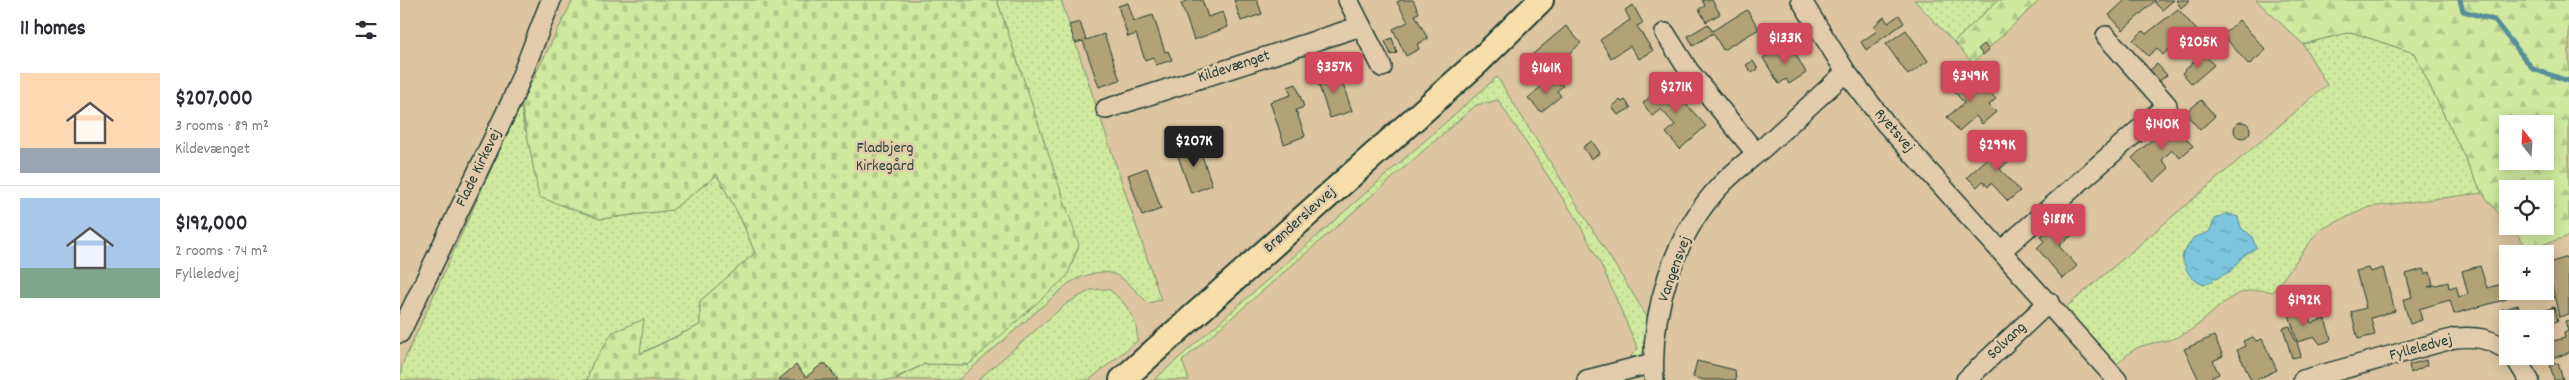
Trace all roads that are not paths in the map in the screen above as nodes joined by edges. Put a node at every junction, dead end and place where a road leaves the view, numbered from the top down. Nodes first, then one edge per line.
1 (551, 0) edge
2 (1348, 0) edge
3 (1541, 0) edge
4 (1558, 0) edge
5 (1801, 0) edge
6 (1361, 26) junction
7 (1665, 33) dead end
8 (2106, 36) dead end
9 (1479, 61) junction
10 (1382, 67) dead end
11 (1846, 72) junction
12 (1106, 109) dead end
13 (1756, 153) junction
14 (2001, 251) junction
15 (2049, 302) junction
16 (400, 332) edge
17 (2499, 344) edge
18 (2520, 365) edge
19 (1654, 372) edge
20 (1122, 380) edge
21 (1587, 380) edge
22 (1966, 380) edge
23 (2117, 380) edge
24 (2303, 380) edge
25 (2529, 380) edge

1 - 16 street, Flade Kirkevej
2 - 6 street
3 - 9 main road, Brønderslevvej
4 - 9 main road, Brønderslevvej
5 - 11 street, Ryetsvej
6 - 10 street
6 - 12 street, Kildevænget
7 - 13 street
8 - 14 street
9 - 20 main road, Brønderslevvej
11 - 13 street, Vangensvej
11 - 14 street, Ryetsvej
13 - 19 street, Vangensvej
14 - 15 street, Ryetsvej
15 - 22 street, Solvang
15 - 23 street, Ryetsvej
17 - 24 street, Fylleledvej
18 - 25 street
19 - 21 street

